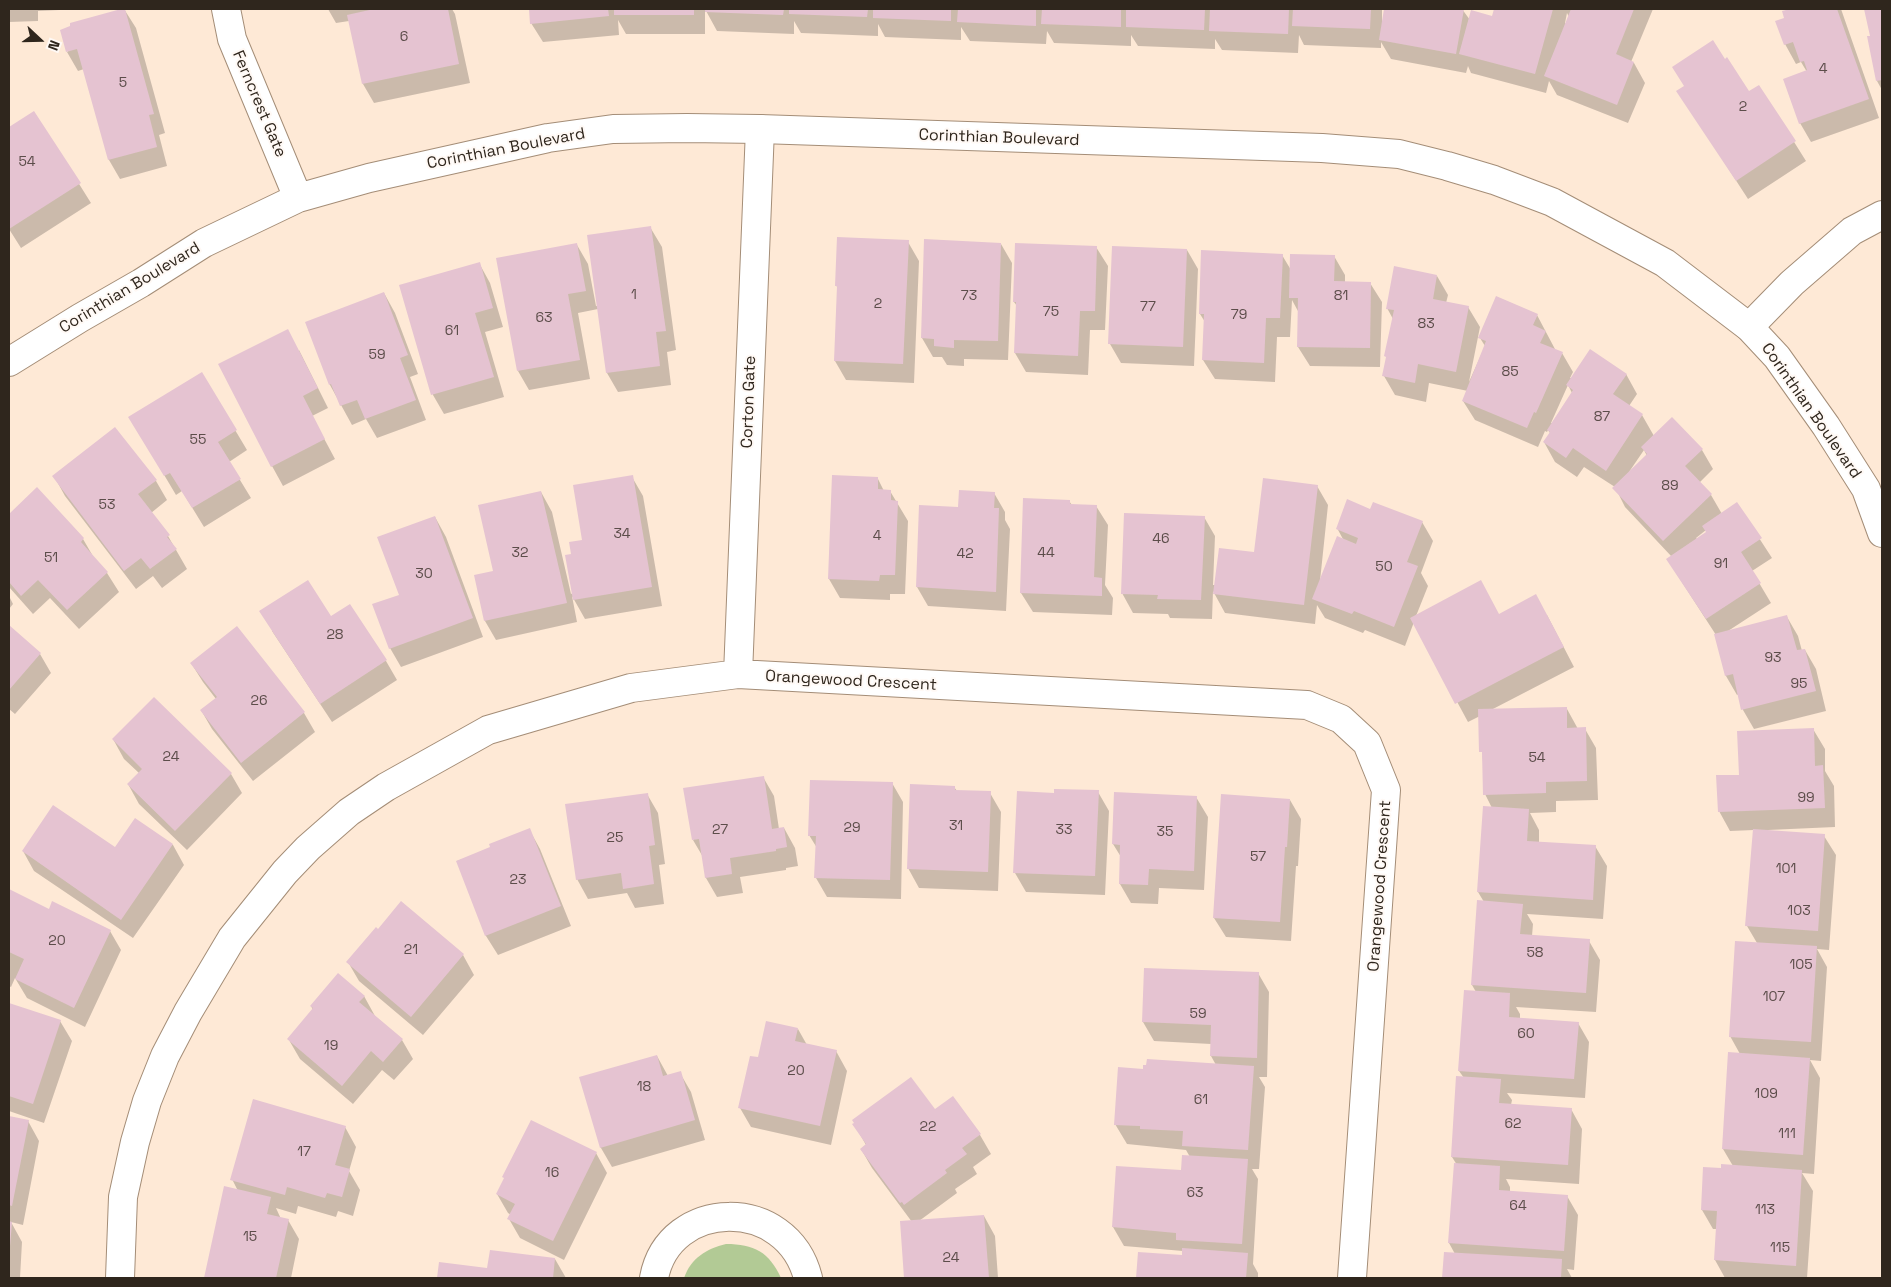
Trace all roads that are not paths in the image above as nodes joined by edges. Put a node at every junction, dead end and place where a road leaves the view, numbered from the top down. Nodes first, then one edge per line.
1 (226, 9) edge
2 (760, 129) junction
3 (298, 198) junction
4 (1882, 215) edge
5 (1749, 327) junction
6 (9, 362) edge
7 (1882, 532) edge
8 (738, 674) junction
9 (120, 1278) edge
10 (654, 1278) edge
11 (808, 1278) edge
12 (1352, 1278) edge

1 - 3 street, Ferncrest Gate
2 - 3 street, Corinthian Boulevard
2 - 5 street, Corinthian Boulevard
2 - 8 street, Corton Gate
3 - 6 street, Corinthian Boulevard
4 - 5 street
5 - 7 street, Corinthian Boulevard
8 - 9 street, Orangewood Crescent
8 - 12 street, Orangewood Crescent
10 - 11 street

